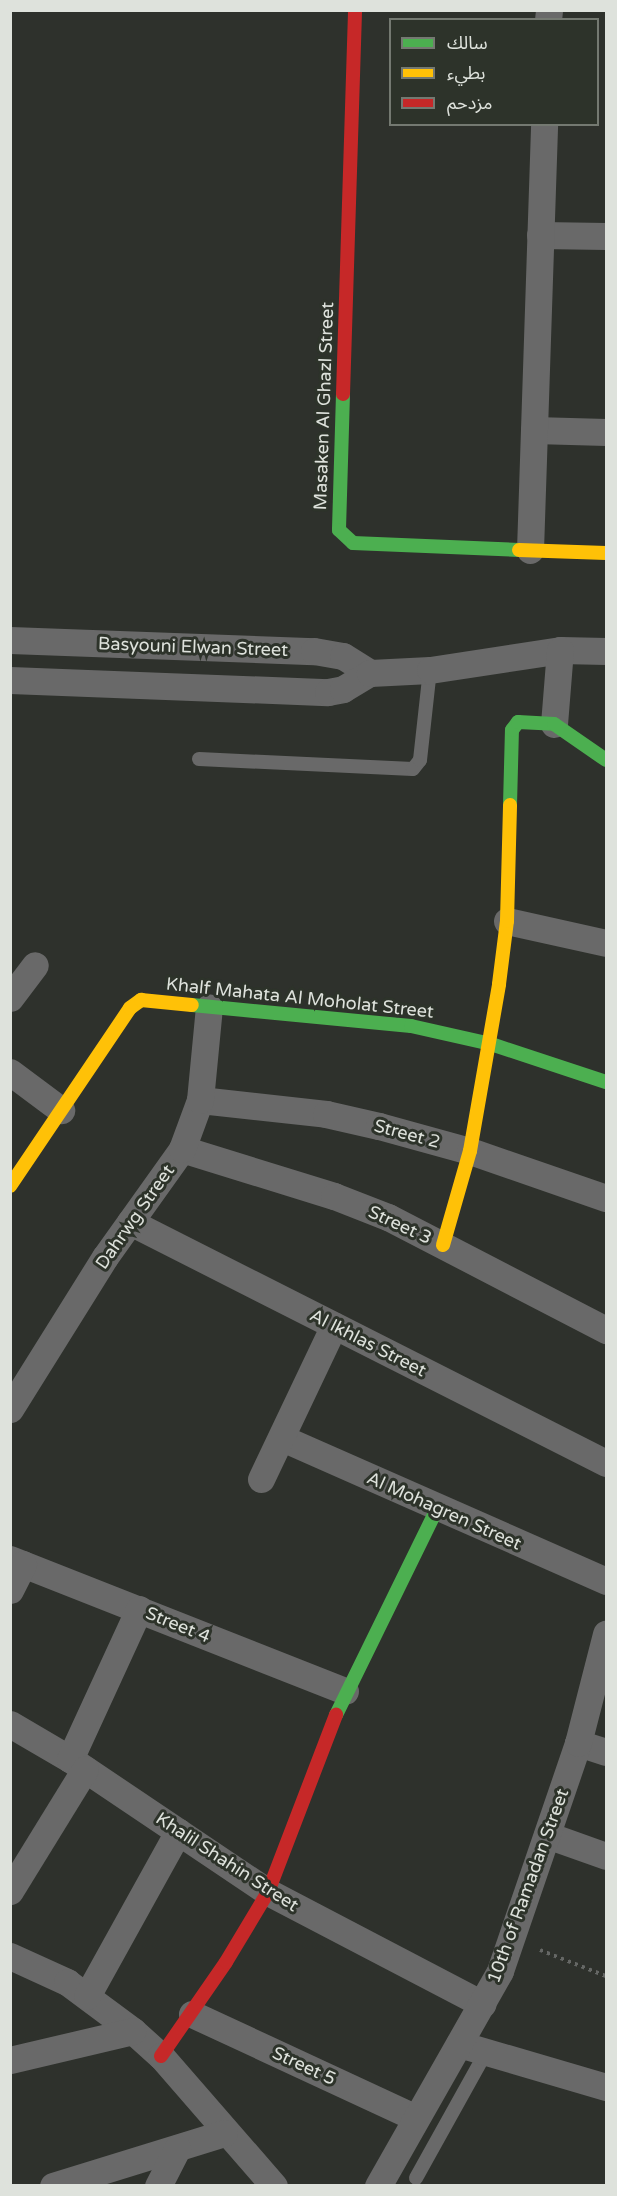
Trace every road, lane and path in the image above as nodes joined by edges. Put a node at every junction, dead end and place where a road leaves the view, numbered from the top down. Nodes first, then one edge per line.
1 (355, 10) edge
2 (544, 126) edge
3 (540, 235) junction
4 (606, 236) edge
5 (534, 430) junction
6 (606, 432) edge
7 (530, 550) junction
8 (606, 553) edge
9 (10, 640) edge
10 (560, 650) junction
11 (606, 651) edge
12 (430, 670) junction
13 (370, 673) junction
14 (10, 680) edge
15 (554, 724) junction
16 (199, 759) dead end
17 (606, 760) edge
18 (507, 921) junction
19 (606, 943) edge
20 (35, 965) dead end
21 (10, 998) edge
22 (209, 1007) junction
23 (491, 1044) junction
24 (10, 1072) edge
25 (606, 1082) edge
26 (200, 1100) junction
27 (62, 1110) junction
28 (182, 1149) junction
29 (470, 1150) junction
30 (10, 1186) edge
31 (606, 1198) edge
32 (130, 1222) junction
33 (443, 1245) junction
34 (334, 1325) junction
35 (606, 1330) edge
36 (10, 1409) edge
37 (282, 1438) junction
38 (606, 1463) edge
39 (261, 1479) dead end
40 (437, 1509) junction
41 (17, 1562) edge
42 (606, 1581) edge
43 (10, 1590) edge
44 (139, 1609) junction
45 (606, 1634) edge
46 (345, 1691) junction
47 (10, 1724) edge
48 (578, 1743) junction
49 (606, 1752) edge
50 (77, 1764) junction
51 (178, 1832) junction
52 (547, 1835) junction
53 (606, 1856) edge
54 (10, 1890) edge
55 (268, 1892) junction
56 (512, 1939) junction
57 (10, 1956) edge
58 (606, 1976) edge
59 (87, 1996) junction
60 (483, 2004) junction
61 (192, 2014) junction
62 (133, 2031) junction
63 (459, 2044) junction
64 (486, 2052) junction
65 (161, 2056) junction
66 (10, 2060) edge
67 (606, 2086) edge
68 (416, 2118) junction
69 (224, 2133) junction
70 (177, 2150) junction
71 (416, 2178) dead end
72 (53, 2186) edge
73 (158, 2186) edge
74 (274, 2186) edge
75 (378, 2186) edge

1 - 7 street, Masaken Al Ghazl Street
2 - 3 street
3 - 4 street
3 - 5 street
5 - 6 street
5 - 7 street
7 - 8 street, Masaken Al Ghazl Street
9 - 13 street, Basyouni Elwan Street
10 - 11 street
10 - 12 street
10 - 15 street
12 - 13 street
12 - 16 lane
13 - 14 street
15 - 17 street
15 - 18 street
18 - 19 street
18 - 23 street
20 - 21 street
22 - 23 street, Khalf Mahata Al Moholat Street
22 - 26 street, Dahrwg Street
22 - 27 street, Khalf Mahata Al Moholat Street
23 - 25 street, Khalf Mahata Al Moholat Street
23 - 29 street
24 - 27 street
26 - 28 street, Dahrwg Street
26 - 29 street, Street 2
27 - 30 street
28 - 32 street, Dahrwg Street
28 - 33 street, Street 3
29 - 31 street, Street 2
29 - 33 street
32 - 34 street, Al Ikhlas Street
32 - 36 street, Dahrwg Street
33 - 35 street, Street 3
34 - 37 street
34 - 38 street, Al Ikhlas Street
37 - 39 street
37 - 40 street, Al Mohagren Street
40 - 42 street, Al Mohagren Street
40 - 46 street
41 - 43 street
41 - 44 street, Street 4
44 - 46 street, Street 4
44 - 50 street
45 - 48 street, 10th of Ramadan Street
46 - 55 street
47 - 50 street, Khalil Shahin Street
48 - 49 street
48 - 52 street, 10th of Ramadan Street
50 - 51 street, Khalil Shahin Street
50 - 54 street
51 - 55 street, Khalil Shahin Street
51 - 59 street
52 - 53 street
52 - 56 street, 10th of Ramadan Street
55 - 60 street, Khalil Shahin Street
55 - 61 street
56 - 58 path
56 - 60 street, 10th of Ramadan Street
57 - 59 street
59 - 62 street
60 - 63 street, 10th of Ramadan Street
61 - 65 street
61 - 68 street, Street 5
62 - 65 street
62 - 66 street
63 - 64 street
63 - 68 street, 10th of Ramadan Street
64 - 67 street
64 - 71 lane
65 - 69 street
68 - 75 street, 10th of Ramadan Street
69 - 70 street
69 - 74 street
70 - 72 street
70 - 73 street

